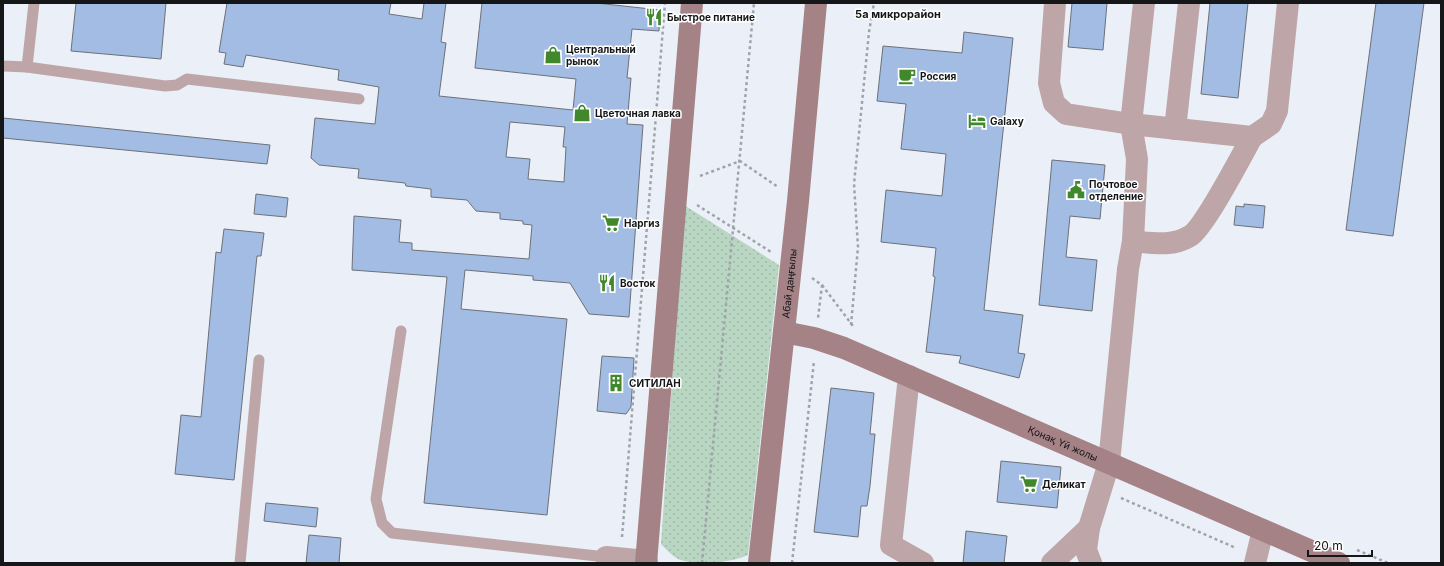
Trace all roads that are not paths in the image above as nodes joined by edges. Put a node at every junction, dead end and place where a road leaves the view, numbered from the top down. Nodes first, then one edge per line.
1 (34, 3) edge
2 (692, 3) edge
3 (816, 3) edge
4 (1055, 3) edge
5 (1144, 3) edge
6 (1189, 3) edge
7 (1288, 3) edge
8 (3, 66) edge
9 (27, 67) junction
10 (359, 99) dead end
11 (1132, 124) junction
12 (1175, 129) junction
13 (1252, 137) junction
14 (1133, 241) junction
15 (401, 331) dead end
16 (784, 332) junction
17 (259, 360) dead end
18 (909, 376) junction
19 (1109, 463) junction
20 (1089, 528) junction
21 (1263, 530) junction
22 (613, 558) joint
23 (1256, 560) edge
24 (646, 562) edge
25 (240, 563) edge
26 (759, 563) edge
27 (923, 563) edge
28 (1052, 563) edge
29 (1091, 563) edge
30 (1339, 563) edge

1 - 9 lane
2 - 24 main road
3 - 16 main road, Абай даңғылы
4 - 11 street
5 - 11 street
6 - 12 street
7 - 13 street
8 - 9 lane
9 - 10 lane
11 - 12 street
11 - 14 street
12 - 13 street
13 - 14 street
14 - 19 street
15 - 22 lane
16 - 18 main road, Қонақ Үй жолы
16 - 26 main road, Абай даңғылы
17 - 25 lane
18 - 19 main road, Қонақ Үй жолы
18 - 27 street
19 - 20 street
19 - 21 main road, Қонақ Үй жолы
20 - 28 street
20 - 29 street
21 - 23 street
21 - 30 main road, Қонақ Үй жолы
22 - 24 street

